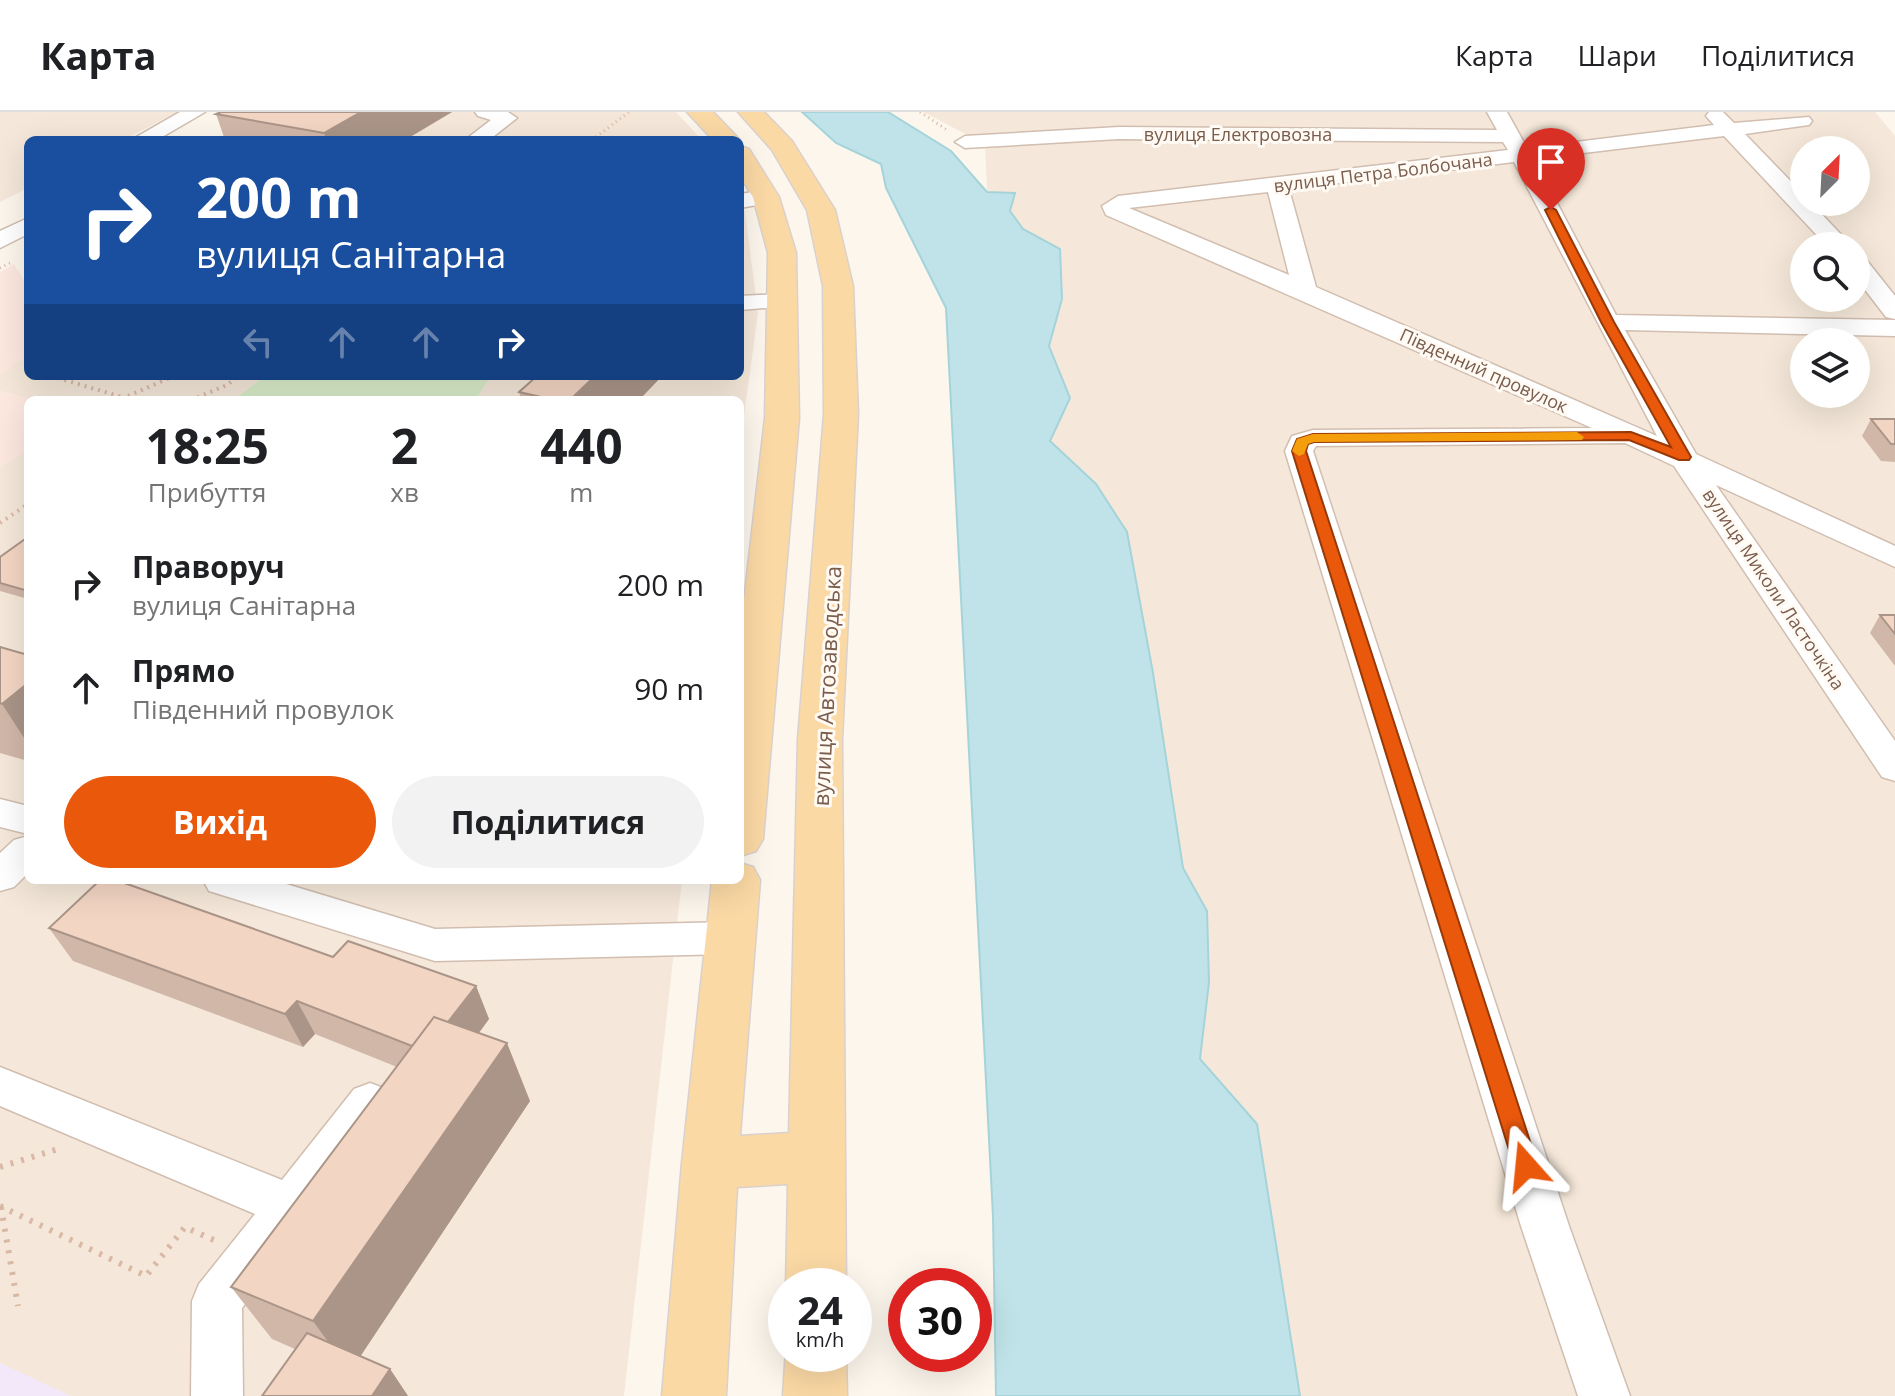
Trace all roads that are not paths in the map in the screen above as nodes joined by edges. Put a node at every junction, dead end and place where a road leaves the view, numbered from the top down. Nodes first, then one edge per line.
1 (195, 112) edge
2 (485, 112) edge
3 (699, 112) edge
4 (750, 112) edge
5 (1712, 112) edge
6 (1802, 121) dead end
7 (1727, 130) junction
8 (1510, 134) edge
9 (149, 136) edge
10 (481, 136) edge
11 (723, 136) edge
12 (965, 142) road end
13 (744, 168) edge
14 (1277, 186) junction
15 (753, 199) edge
16 (1114, 210) joint
17 (24, 227) edge
18 (1826, 232) edge
19 (0, 241) edge
20 (1870, 280) edge
21 (1305, 290) junction
22 (781, 301) junction
23 (744, 303) edge
24 (1895, 312) edge
25 (1608, 322) junction
26 (1895, 328) edge
27 (841, 414) junction
28 (782, 418) junction
29 (1631, 436) junction
30 (1684, 457) junction
31 (1895, 558) edge
32 (1895, 768) edge
33 (744, 799) edge
34 (0, 813) edge
35 (24, 819) edge
36 (24, 854) edge
37 (0, 876) edge
38 (236, 884) edge
39 (736, 884) edge
40 (730, 938) junction
41 (0, 1086) edge
42 (370, 1103) edge
43 (816, 1157) junction
44 (710, 1163) junction
45 (290, 1206) junction
46 (816, 1268) edge
47 (815, 1372) edge
48 (217, 1396) edge
49 (694, 1396) edge
50 (815, 1396) edge
51 (1604, 1396) edge

1 - 9 street
2 - 10 street
3 - 11 main road
4 - 27 main road, вулиця Автозаводська
5 - 7 street
6 - 7 street, вулиця Петра Болбочана
7 - 8 street, вулиця Петра Болбочана
7 - 18 street
8 - 12 street, вулиця Електровозна
8 - 14 street, вулиця Петра Болбочана
8 - 25 street, вулиця Миколи Ласточкіна
13 - 15 main road
14 - 16 street, вулиця Петра Болбочана
14 - 21 street
15 - 22 main road
16 - 21 street, Південний провулок
17 - 19 street
20 - 24 street
21 - 29 street, Південний провулок
22 - 23 street
22 - 28 main road
25 - 26 street
25 - 30 street, вулиця Миколи Ласточкіна
27 - 28 main road
27 - 43 main road, вулиця Автозаводська
28 - 33 main road
29 - 30 street, Південний провулок
29 - 51 street
30 - 31 street, Південний провулок
30 - 32 street, вулиця Миколи Ласточкіна
34 - 35 street
36 - 37 street
38 - 40 street
39 - 40 main road
40 - 44 main road
41 - 45 street
42 - 45 street
43 - 44 main road
43 - 46 main road, вулиця Автозаводська
44 - 49 main road
45 - 48 street
47 - 50 main road

